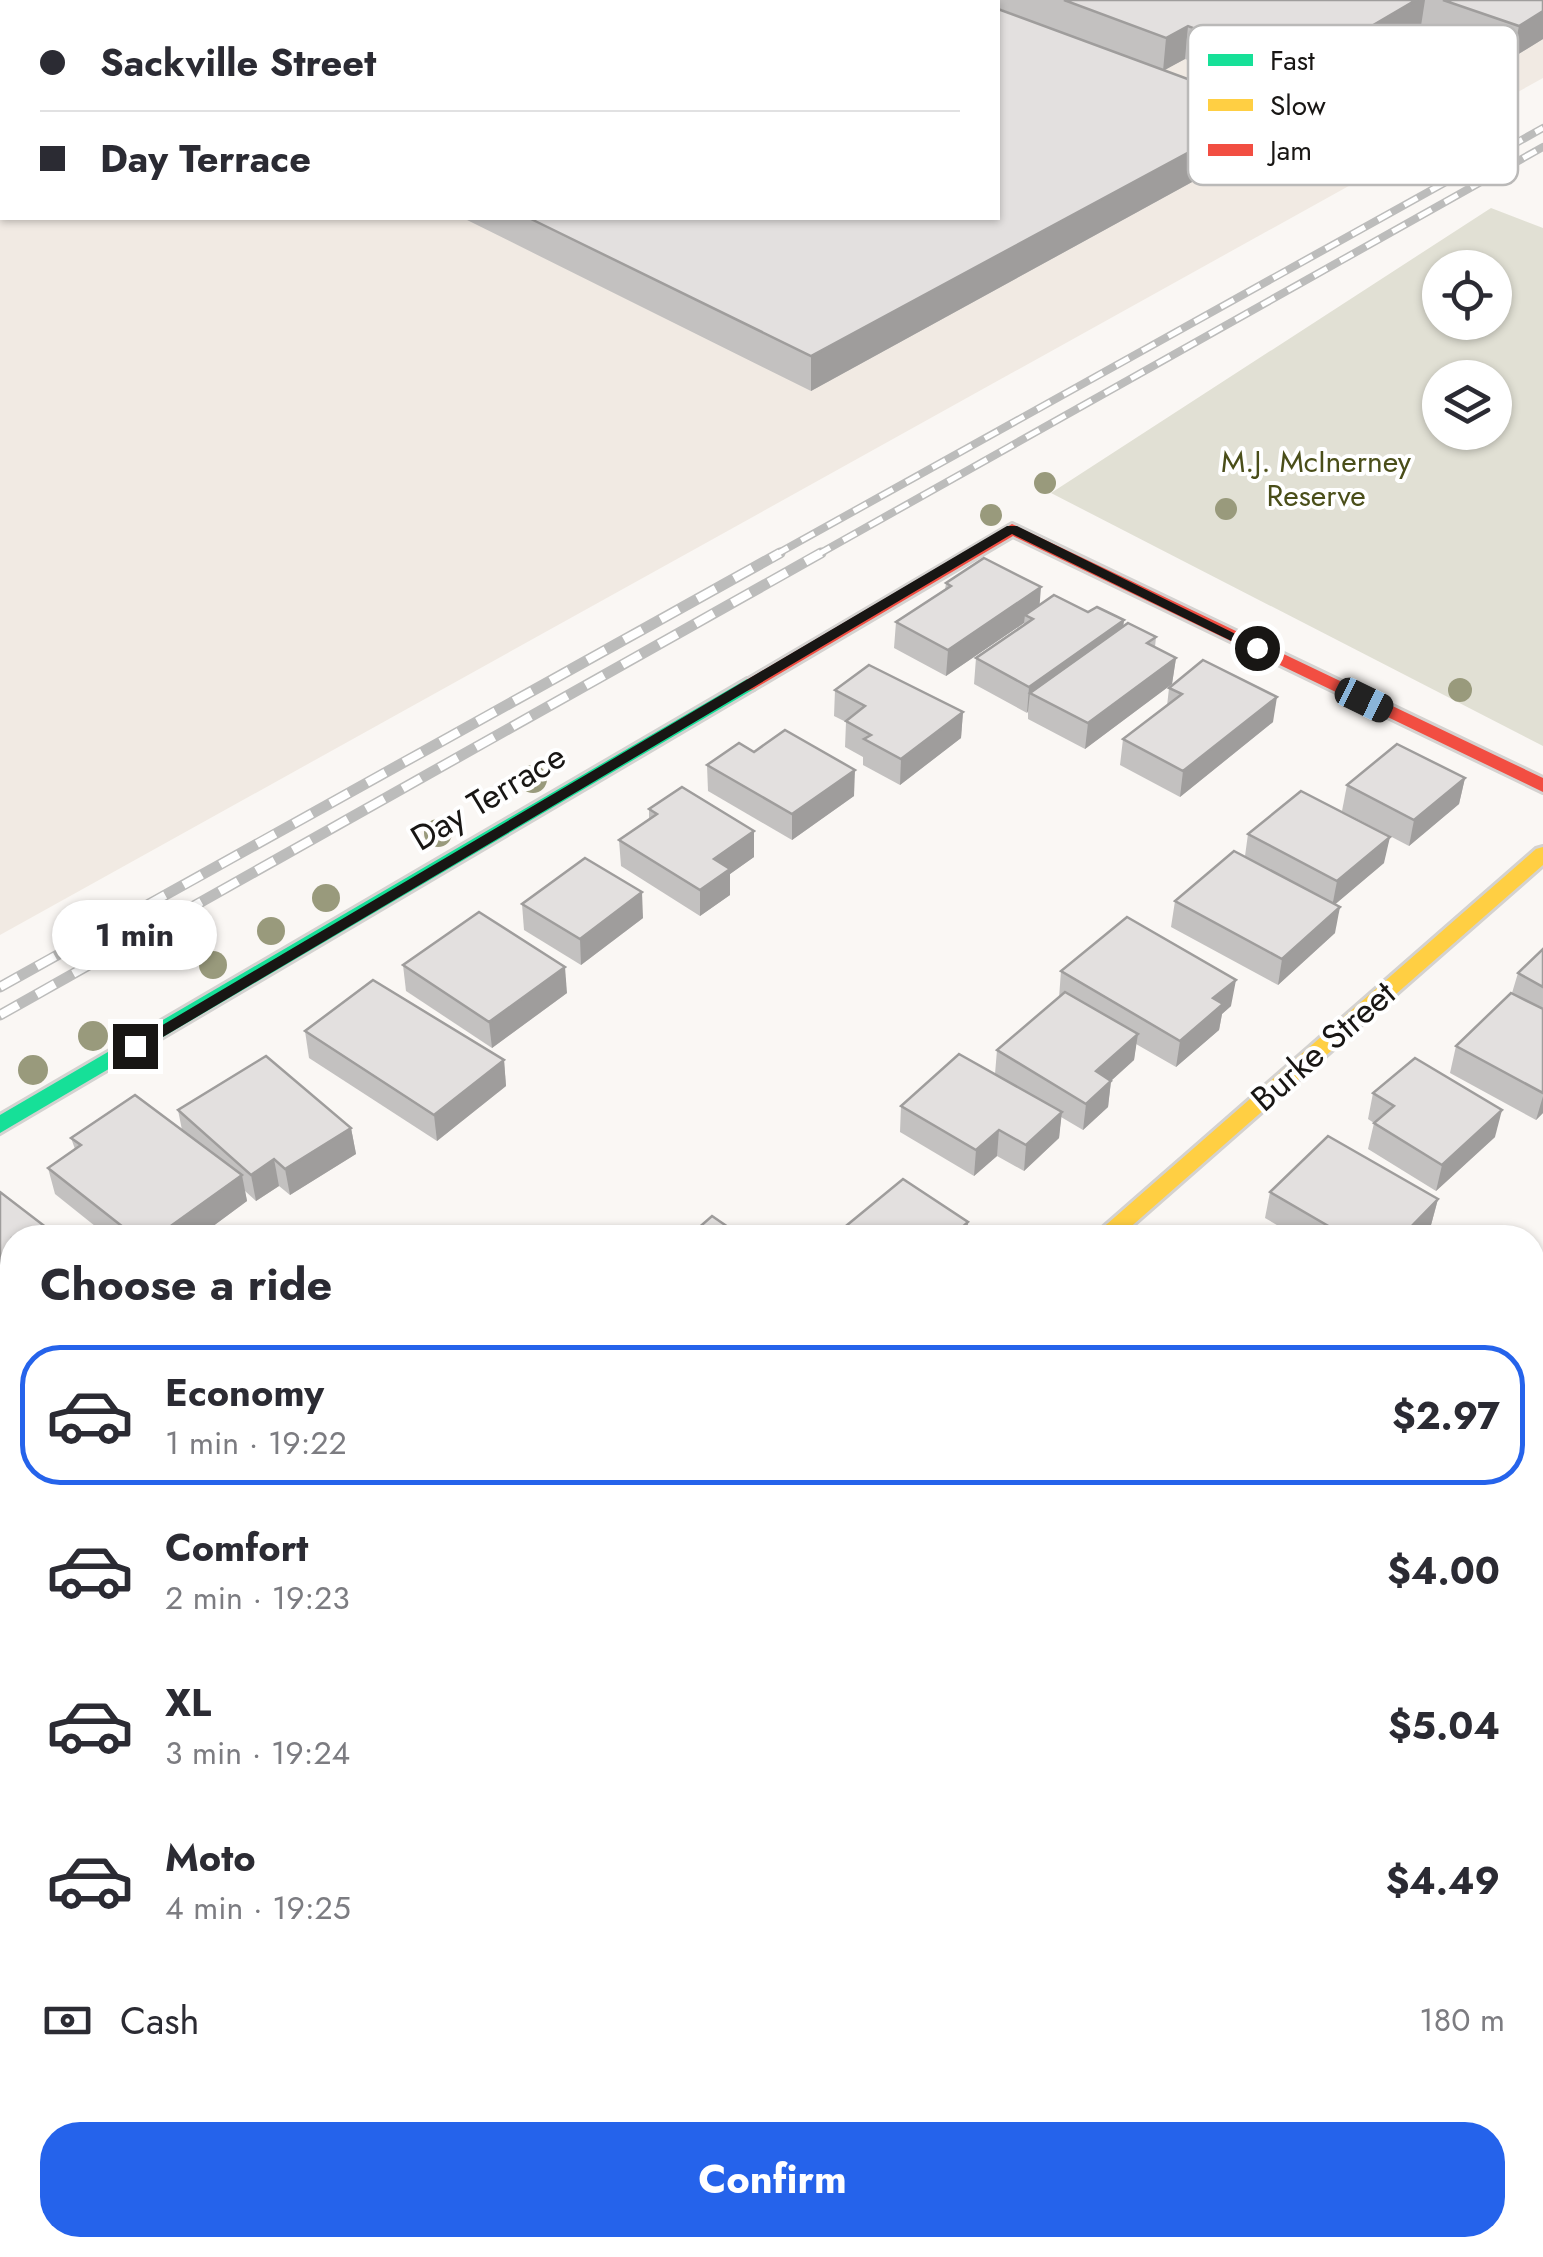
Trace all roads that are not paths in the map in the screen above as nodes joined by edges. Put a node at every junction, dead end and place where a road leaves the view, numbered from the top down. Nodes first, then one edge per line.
1 (1177, 102) edge
2 (1188, 106) edge
3 (1543, 786) edge
4 (1543, 854) edge
5 (0, 1125) edge
6 (1117, 1225) edge

1 - 2 street
3 - 5 street, Day Terrace
4 - 6 street, Burke Street

